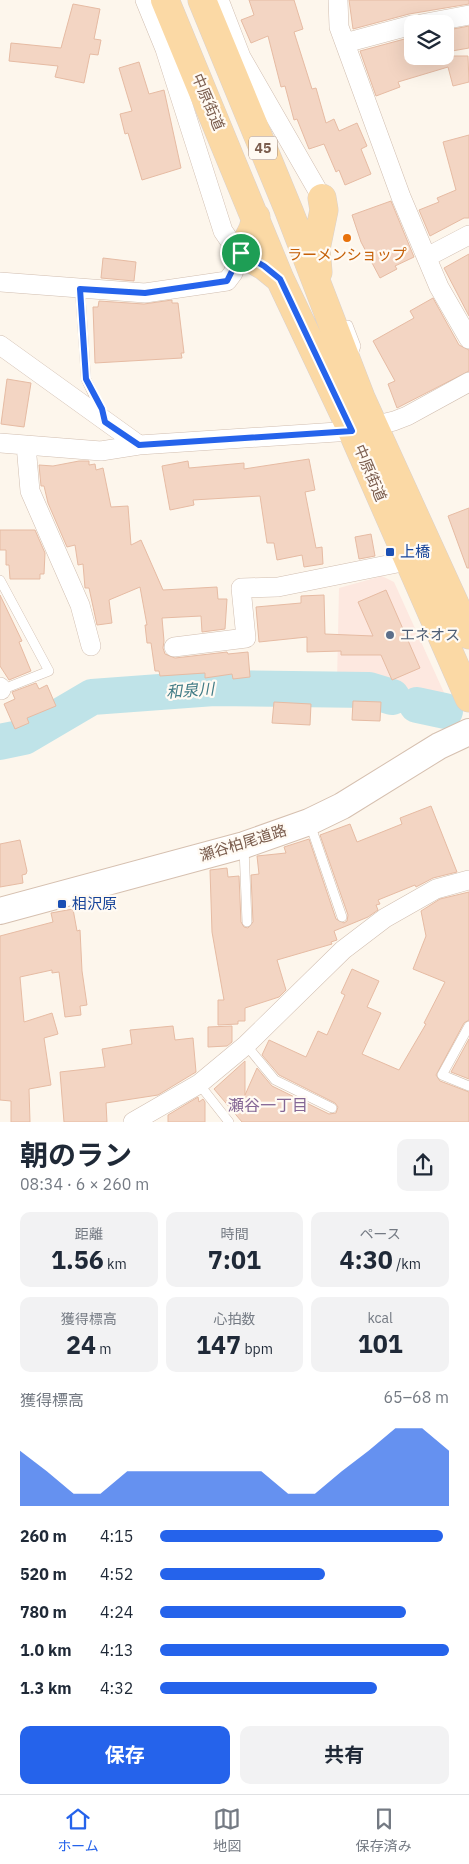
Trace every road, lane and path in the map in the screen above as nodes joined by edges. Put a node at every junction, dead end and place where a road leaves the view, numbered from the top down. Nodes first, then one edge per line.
1 (145, 0) edge
2 (165, 0) edge
3 (202, 0) edge
4 (219, 0) edge
5 (338, 0) edge
6 (469, 14) edge
7 (454, 17) edge
8 (404, 27) edge
9 (345, 43) junction
10 (322, 198) junction
11 (289, 211) junction
12 (256, 217) junction
13 (469, 236) edge
14 (241, 253) junction
15 (427, 257) junction
16 (280, 279) junction
17 (0, 282) edge
18 (80, 289) junction
19 (328, 302) junction
20 (345, 319) dead end
21 (469, 339) edge
22 (0, 345) edge
23 (348, 367) junction
24 (469, 382) edge
25 (105, 422) junction
26 (362, 429) junction
27 (0, 443) edge
28 (139, 445) junction
29 (26, 446) junction
30 (407, 561) junction
31 (0, 580) edge
32 (469, 635) edge
33 (91, 646) dead end
34 (174, 648) dead end
35 (1, 688) edge
36 (469, 698) edge
37 (469, 732) edge
38 (310, 822) junction
39 (244, 845) junction
40 (469, 880) edge
41 (0, 911) edge
42 (342, 917) dead end
43 (247, 922) dead end
44 (469, 1026) edge
45 (246, 1045) junction
46 (199, 1084) junction
47 (469, 1086) edge
48 (332, 1108) dead end
49 (133, 1122) edge
50 (229, 1122) edge

1 - 14 street
2 - 12 main road, 中原街道 / 45
3 - 11 main road, 中原街道 / 45
4 - 10 street
5 - 9 street
6 - 7 street
8 - 9 street
9 - 15 street
10 - 11 main road
10 - 19 main road
11 - 19 main road, 中原街道 / 45
12 - 14 main road
12 - 16 main road, 中原街道 / 45
13 - 15 street
14 - 16 main road
14 - 18 street
15 - 21 street
16 - 26 main road, 中原街道 / 45
17 - 18 street
18 - 25 lane
19 - 23 main road, 中原街道 / 45
20 - 23 lane
22 - 25 street
23 - 26 main road, 中原街道 / 45
24 - 26 street
25 - 28 street
26 - 28 street
26 - 30 main road, 中原街道 / 45
26 - 32 main road, 中原街道 / 45
27 - 29 street
28 - 29 street
29 - 33 street
30 - 34 street
30 - 36 main road, 中原街道 / 45
31 - 35 lane
37 - 38 main road, 瀬谷柏尾道路
38 - 39 main road, 瀬谷柏尾道路
38 - 42 lane
39 - 41 main road, 瀬谷柏尾道路
39 - 43 lane
40 - 45 street
44 - 47 lane
45 - 46 street
45 - 48 lane
46 - 49 street
46 - 50 lane

